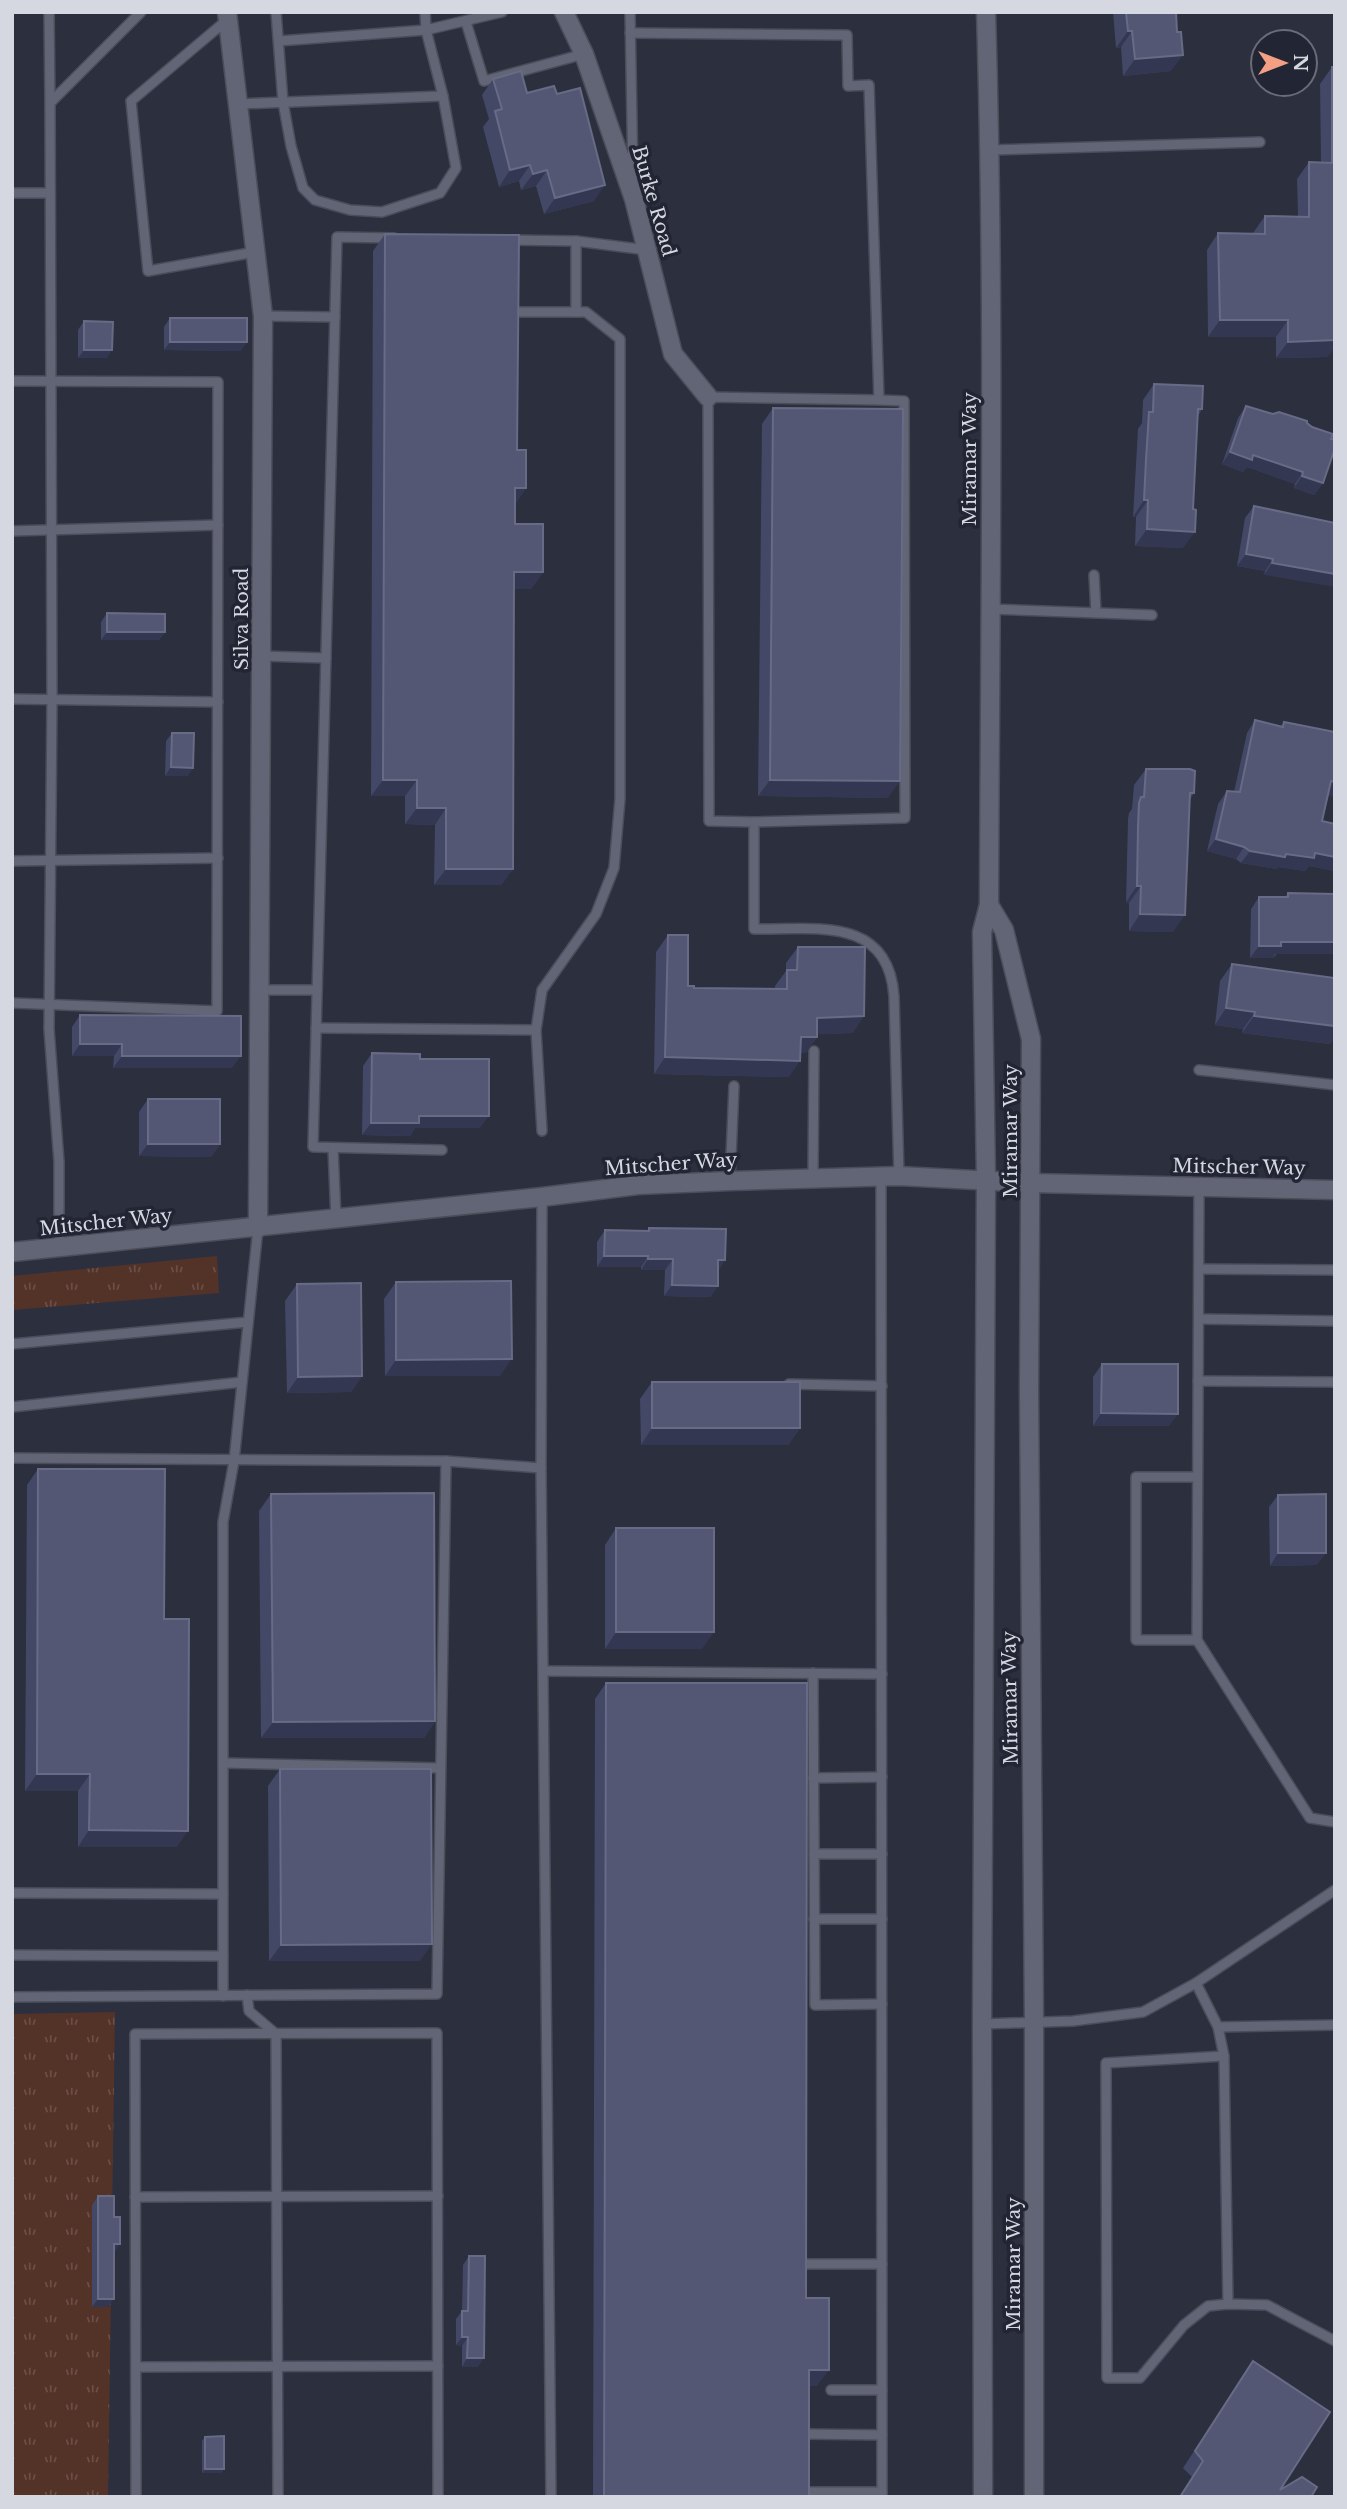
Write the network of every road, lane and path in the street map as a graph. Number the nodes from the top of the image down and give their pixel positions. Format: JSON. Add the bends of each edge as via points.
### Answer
{"nodes":[{"id":1,"x":49,"y":12,"type":"edge"},
{"id":2,"x":141,"y":12,"type":"edge"},
{"id":3,"x":276,"y":12,"type":"edge"},
{"id":4,"x":425,"y":12,"type":"edge"},
{"id":5,"x":502,"y":12,"type":"edge"},
{"id":6,"x":564,"y":12,"type":"edge"},
{"id":7,"x":630,"y":12,"type":"edge"},
{"id":8,"x":986,"y":12,"type":"edge"},
{"id":9,"x":228,"y":15,"type":"edge"},
{"id":10,"x":466,"y":22,"type":"junction"},
{"id":11,"x":426,"y":30,"type":"junction"},
{"id":12,"x":630,"y":33,"type":"junction"},
{"id":13,"x":279,"y":41,"type":"junction"},
{"id":14,"x":584,"y":54,"type":"junction"},
{"id":15,"x":443,"y":96,"type":"junction"},
{"id":16,"x":283,"y":102,"type":"junction"},
{"id":17,"x":50,"y":103,"type":"junction"},
{"id":18,"x":238,"y":104,"type":"junction"},
{"id":19,"x":1260,"y":142,"type":"dead end"},
{"id":20,"x":990,"y":150,"type":"junction"},
{"id":21,"x":12,"y":193,"type":"edge"},
{"id":22,"x":50,"y":193,"type":"junction"},
{"id":23,"x":634,"y":200,"type":"junction"},
{"id":24,"x":404,"y":238,"type":"edge"},
{"id":25,"x":496,"y":240,"type":"edge"},
{"id":26,"x":576,"y":241,"type":"junction"},
{"id":27,"x":647,"y":250,"type":"junction"},
{"id":28,"x":255,"y":252,"type":"junction"},
{"id":29,"x":521,"y":312,"type":"edge"},
{"id":30,"x":576,"y":312,"type":"junction"},
{"id":31,"x":263,"y":316,"type":"junction"},
{"id":32,"x":335,"y":317,"type":"junction"},
{"id":33,"x":12,"y":381,"type":"edge"},
{"id":34,"x":51,"y":382,"type":"junction"},
{"id":35,"x":708,"y":397,"type":"junction"},
{"id":36,"x":879,"y":400,"type":"junction"},
{"id":37,"x":218,"y":525,"type":"junction"},
{"id":38,"x":51,"y":530,"type":"junction"},
{"id":39,"x":12,"y":531,"type":"edge"},
{"id":40,"x":1094,"y":575,"type":"dead end"},
{"id":41,"x":990,"y":609,"type":"junction"},
{"id":42,"x":1096,"y":612,"type":"junction"},
{"id":43,"x":1152,"y":615,"type":"dead end"},
{"id":44,"x":262,"y":656,"type":"junction"},
{"id":45,"x":326,"y":658,"type":"junction"},
{"id":46,"x":12,"y":699,"type":"edge"},
{"id":47,"x":52,"y":699,"type":"junction"},
{"id":48,"x":218,"y":702,"type":"junction"},
{"id":49,"x":754,"y":822,"type":"junction"},
{"id":50,"x":218,"y":858,"type":"junction"},
{"id":51,"x":50,"y":860,"type":"junction"},
{"id":52,"x":12,"y":861,"type":"edge"},
{"id":53,"x":989,"y":905,"type":"junction"},
{"id":54,"x":261,"y":990,"type":"junction"},
{"id":55,"x":317,"y":990,"type":"junction"},
{"id":56,"x":12,"y":1003,"type":"edge"},
{"id":57,"x":50,"y":1003,"type":"junction"},
{"id":58,"x":316,"y":1028,"type":"junction"},
{"id":59,"x":536,"y":1030,"type":"junction"},
{"id":60,"x":814,"y":1051,"type":"edge"},
{"id":61,"x":1199,"y":1070,"type":"dead end"},
{"id":62,"x":1335,"y":1085,"type":"edge"},
{"id":63,"x":734,"y":1086,"type":"dead end"},
{"id":64,"x":542,"y":1131,"type":"dead end"},
{"id":65,"x":333,"y":1148,"type":"junction"},
{"id":66,"x":442,"y":1150,"type":"dead end"},
{"id":67,"x":890,"y":1176,"type":"junction"},
{"id":68,"x":813,"y":1178,"type":"junction"},
{"id":69,"x":986,"y":1179,"type":"junction"},
{"id":70,"x":730,"y":1181,"type":"junction"},
{"id":71,"x":1031,"y":1183,"type":"junction"},
{"id":72,"x":1199,"y":1188,"type":"junction"},
{"id":73,"x":1335,"y":1190,"type":"edge"},
{"id":74,"x":542,"y":1197,"type":"junction"},
{"id":75,"x":336,"y":1219,"type":"junction"},
{"id":76,"x":258,"y":1228,"type":"junction"},
{"id":77,"x":59,"y":1247,"type":"junction"},
{"id":78,"x":12,"y":1252,"type":"edge"},
{"id":79,"x":1199,"y":1269,"type":"junction"},
{"id":80,"x":1335,"y":1270,"type":"edge"},
{"id":81,"x":1199,"y":1319,"type":"junction"},
{"id":82,"x":1335,"y":1321,"type":"edge"},
{"id":83,"x":248,"y":1322,"type":"junction"},
{"id":84,"x":12,"y":1344,"type":"edge"},
{"id":85,"x":1198,"y":1381,"type":"junction"},
{"id":86,"x":242,"y":1382,"type":"junction"},
{"id":87,"x":1335,"y":1382,"type":"edge"},
{"id":88,"x":772,"y":1384,"type":"edge"},
{"id":89,"x":882,"y":1386,"type":"junction"},
{"id":90,"x":12,"y":1407,"type":"edge"},
{"id":91,"x":12,"y":1458,"type":"edge"},
{"id":92,"x":234,"y":1461,"type":"junction"},
{"id":93,"x":446,"y":1461,"type":"junction"},
{"id":94,"x":541,"y":1468,"type":"junction"},
{"id":95,"x":1197,"y":1476,"type":"junction"},
{"id":96,"x":1197,"y":1640,"type":"junction"},
{"id":97,"x":543,"y":1671,"type":"junction"},
{"id":98,"x":813,"y":1673,"type":"junction"},
{"id":99,"x":882,"y":1674,"type":"junction"},
{"id":100,"x":223,"y":1763,"type":"junction"},
{"id":101,"x":440,"y":1768,"type":"junction"},
{"id":102,"x":882,"y":1777,"type":"junction"},
{"id":103,"x":813,"y":1778,"type":"junction"},
{"id":104,"x":1335,"y":1822,"type":"edge"},
{"id":105,"x":814,"y":1854,"type":"junction"},
{"id":106,"x":882,"y":1854,"type":"junction"},
{"id":107,"x":1335,"y":1890,"type":"edge"},
{"id":108,"x":12,"y":1893,"type":"edge"},
{"id":109,"x":223,"y":1894,"type":"junction"},
{"id":110,"x":814,"y":1919,"type":"junction"},
{"id":111,"x":882,"y":1919,"type":"junction"},
{"id":112,"x":12,"y":1955,"type":"edge"},
{"id":113,"x":223,"y":1956,"type":"junction"},
{"id":114,"x":1196,"y":1983,"type":"junction"},
{"id":115,"x":223,"y":1996,"type":"junction"},
{"id":116,"x":247,"y":1996,"type":"junction"},
{"id":117,"x":12,"y":1997,"type":"edge"},
{"id":118,"x":882,"y":2004,"type":"junction"},
{"id":119,"x":982,"y":2024,"type":"junction"},
{"id":120,"x":1034,"y":2024,"type":"junction"},
{"id":121,"x":1335,"y":2025,"type":"edge"},
{"id":122,"x":1218,"y":2027,"type":"junction"},
{"id":123,"x":276,"y":2034,"type":"junction"},
{"id":124,"x":1224,"y":2056,"type":"junction"},
{"id":125,"x":277,"y":2196,"type":"junction"},
{"id":126,"x":438,"y":2196,"type":"junction"},
{"id":127,"x":135,"y":2197,"type":"junction"},
{"id":128,"x":804,"y":2264,"type":"edge"},
{"id":129,"x":882,"y":2264,"type":"junction"},
{"id":130,"x":1228,"y":2304,"type":"junction"},
{"id":131,"x":1335,"y":2342,"type":"edge"},
{"id":132,"x":277,"y":2366,"type":"junction"},
{"id":133,"x":438,"y":2366,"type":"junction"},
{"id":134,"x":136,"y":2367,"type":"junction"},
{"id":135,"x":831,"y":2390,"type":"edge"},
{"id":136,"x":881,"y":2390,"type":"junction"},
{"id":137,"x":806,"y":2434,"type":"edge"},
{"id":138,"x":881,"y":2435,"type":"junction"},
{"id":139,"x":805,"y":2492,"type":"edge"},
{"id":140,"x":882,"y":2494,"type":"edge"},
{"id":141,"x":136,"y":2497,"type":"edge"},
{"id":142,"x":278,"y":2497,"type":"edge"},
{"id":143,"x":438,"y":2497,"type":"edge"},
{"id":144,"x":551,"y":2497,"type":"edge"},
{"id":145,"x":983,"y":2497,"type":"edge"},
{"id":146,"x":1034,"y":2497,"type":"edge"}],
"edges":[{"from":1,"to":17,"type":"lane"},
{"from":2,"to":17,"type":"lane"},
{"from":3,"to":13,"type":"lane"},
{"from":4,"to":11,"type":"lane"},
{"from":5,"to":10,"type":"lane"},
{"from":6,"to":14,"type":"street","name":"Burke Road"},
{"from":7,"to":12,"type":"lane"},
{"from":8,"to":20,"type":"street","name":"Miramar Way"},
{"from":9,"to":18,"type":"street","name":"Silva Road"},
{"from":9,"to":28,"type":"lane","via":[[131,102],[148,271]]},
{"from":10,"to":11,"type":"lane"},
{"from":10,"to":14,"type":"lane","via":[[484,81]]},
{"from":11,"to":13,"type":"lane"},
{"from":11,"to":15,"type":"lane"},
{"from":12,"to":23,"type":"lane"},
{"from":12,"to":36,"type":"lane","via":[[847,35],[848,86],[869,85]]},
{"from":13,"to":16,"type":"lane"},
{"from":14,"to":23,"type":"street","name":"Burke Road"},
{"from":15,"to":16,"type":"lane"},
{"from":15,"to":16,"type":"lane","via":[[456,168],[440,193],[382,212],[350,210],[315,200],[303,188]]},
{"from":16,"to":18,"type":"lane"},
{"from":17,"to":22,"type":"lane"},
{"from":18,"to":28,"type":"street","name":"Silva Road"},
{"from":19,"to":20,"type":"lane"},
{"from":20,"to":41,"type":"street","name":"Miramar Way"},
{"from":21,"to":22,"type":"lane"},
{"from":22,"to":34,"type":"lane"},
{"from":23,"to":27,"type":"street","name":"Burke Road"},
{"from":24,"to":32,"type":"lane","via":[[337,237]]},
{"from":25,"to":26,"type":"lane"},
{"from":26,"to":27,"type":"lane"},
{"from":26,"to":30,"type":"lane"},
{"from":27,"to":35,"type":"street","name":"Burke Road","via":[[673,354]]},
{"from":28,"to":31,"type":"street","name":"Silva Road"},
{"from":29,"to":30,"type":"lane"},
{"from":30,"to":59,"type":"lane","via":[[586,312],[620,340],[620,799],[614,868],[596,914],[542,990]]},
{"from":31,"to":32,"type":"lane"},
{"from":31,"to":44,"type":"street","name":"Silva Road"},
{"from":32,"to":45,"type":"lane"},
{"from":33,"to":34,"type":"lane"},
{"from":34,"to":37,"type":"lane","via":[[218,382]]},
{"from":34,"to":38,"type":"lane"},
{"from":35,"to":36,"type":"lane"},
{"from":35,"to":49,"type":"lane","via":[[709,821]]},
{"from":36,"to":49,"type":"lane","via":[[904,401],[905,818]]},
{"from":37,"to":38,"type":"lane"},
{"from":37,"to":48,"type":"lane"},
{"from":38,"to":39,"type":"lane"},
{"from":38,"to":47,"type":"lane"},
{"from":40,"to":42,"type":"lane"},
{"from":41,"to":42,"type":"lane"},
{"from":41,"to":53,"type":"street","name":"Miramar Way"},
{"from":42,"to":43,"type":"lane"},
{"from":44,"to":45,"type":"lane"},
{"from":44,"to":54,"type":"street","name":"Silva Road"},
{"from":45,"to":55,"type":"lane"},
{"from":46,"to":47,"type":"lane"},
{"from":47,"to":48,"type":"lane"},
{"from":47,"to":51,"type":"lane"},
{"from":48,"to":50,"type":"lane"},
{"from":49,"to":67,"type":"lane","via":[[754,929],[843,931],[860,936],[886,961],[893,978]]},
{"from":50,"to":51,"type":"lane"},
{"from":50,"to":57,"type":"lane","via":[[217,1011]]},
{"from":51,"to":52,"type":"lane"},
{"from":51,"to":57,"type":"lane"},
{"from":53,"to":69,"type":"street","name":"Miramar Way","via":[[982,932]]},
{"from":53,"to":71,"type":"street","name":"Miramar Way","via":[[1004,930],[1031,1039]]},
{"from":54,"to":55,"type":"lane"},
{"from":54,"to":76,"type":"street","name":"Silva Road"},
{"from":55,"to":58,"type":"lane"},
{"from":56,"to":57,"type":"lane"},
{"from":57,"to":77,"type":"lane"},
{"from":58,"to":59,"type":"lane"},
{"from":58,"to":65,"type":"lane","via":[[313,1147]]},
{"from":59,"to":64,"type":"lane"},
{"from":60,"to":68,"type":"lane"},
{"from":61,"to":62,"type":"lane"},
{"from":63,"to":70,"type":"lane"},
{"from":65,"to":66,"type":"lane"},
{"from":65,"to":75,"type":"lane"},
{"from":67,"to":68,"type":"street","name":"Mitscher Way"},
{"from":67,"to":69,"type":"street","name":"Mitscher Way"},
{"from":67,"to":89,"type":"lane"},
{"from":68,"to":70,"type":"street","name":"Mitscher Way"},
{"from":69,"to":71,"type":"street","name":"Mitscher Way"},
{"from":69,"to":119,"type":"street","name":"Miramar Way"},
{"from":70,"to":74,"type":"street","name":"Mitscher Way","via":[[638,1185]]},
{"from":71,"to":72,"type":"street","name":"Mitscher Way"},
{"from":71,"to":120,"type":"street","name":"Miramar Way"},
{"from":72,"to":73,"type":"street","name":"Mitscher Way"},
{"from":72,"to":79,"type":"lane"},
{"from":74,"to":75,"type":"street","name":"Mitscher Way"},
{"from":74,"to":94,"type":"lane"},
{"from":75,"to":76,"type":"street","name":"Mitscher Way"},
{"from":76,"to":77,"type":"street","name":"Mitscher Way"},
{"from":76,"to":83,"type":"lane"},
{"from":77,"to":78,"type":"street","name":"Mitscher Way"},
{"from":79,"to":80,"type":"lane"},
{"from":79,"to":81,"type":"lane"},
{"from":81,"to":82,"type":"lane"},
{"from":81,"to":85,"type":"lane"},
{"from":83,"to":84,"type":"lane"},
{"from":83,"to":86,"type":"lane"},
{"from":85,"to":87,"type":"lane"},
{"from":85,"to":95,"type":"lane"},
{"from":86,"to":90,"type":"lane"},
{"from":86,"to":92,"type":"lane"},
{"from":88,"to":89,"type":"lane"},
{"from":89,"to":99,"type":"lane"},
{"from":91,"to":92,"type":"lane"},
{"from":92,"to":93,"type":"lane"},
{"from":92,"to":100,"type":"lane","via":[[223,1522]]},
{"from":93,"to":94,"type":"lane"},
{"from":93,"to":101,"type":"lane"},
{"from":94,"to":97,"type":"lane"},
{"from":95,"to":96,"type":"lane"},
{"from":95,"to":96,"type":"lane","via":[[1136,1476],[1136,1640]]},
{"from":96,"to":104,"type":"lane","via":[[1310,1818]]},
{"from":97,"to":98,"type":"lane"},
{"from":97,"to":144,"type":"lane"},
{"from":98,"to":99,"type":"lane"},
{"from":98,"to":103,"type":"lane"},
{"from":99,"to":102,"type":"lane"},
{"from":100,"to":101,"type":"lane"},
{"from":100,"to":109,"type":"lane"},
{"from":101,"to":116,"type":"lane","via":[[437,1994]]},
{"from":102,"to":103,"type":"lane"},
{"from":102,"to":106,"type":"lane"},
{"from":103,"to":105,"type":"lane"},
{"from":105,"to":106,"type":"lane"},
{"from":105,"to":110,"type":"lane"},
{"from":106,"to":111,"type":"lane"},
{"from":107,"to":114,"type":"lane"},
{"from":108,"to":109,"type":"lane"},
{"from":109,"to":113,"type":"lane"},
{"from":110,"to":111,"type":"lane"},
{"from":110,"to":118,"type":"lane","via":[[815,2005]]},
{"from":111,"to":118,"type":"lane"},
{"from":112,"to":113,"type":"lane"},
{"from":113,"to":115,"type":"lane"},
{"from":114,"to":120,"type":"lane","via":[[1143,2012]]},
{"from":114,"to":122,"type":"lane"},
{"from":115,"to":116,"type":"lane"},
{"from":115,"to":117,"type":"lane"},
{"from":116,"to":123,"type":"lane","via":[[249,2011]]},
{"from":118,"to":129,"type":"lane"},
{"from":119,"to":120,"type":"lane"},
{"from":119,"to":145,"type":"street","name":"Miramar Way"},
{"from":120,"to":146,"type":"street","name":"Miramar Way"},
{"from":121,"to":122,"type":"lane"},
{"from":122,"to":124,"type":"lane"},
{"from":123,"to":125,"type":"lane"},
{"from":123,"to":126,"type":"lane","via":[[437,2033]]},
{"from":123,"to":127,"type":"lane","via":[[135,2035]]},
{"from":124,"to":130,"type":"lane"},
{"from":124,"to":130,"type":"lane","via":[[1106,2063],[1107,2378],[1140,2378],[1184,2325],[1208,2306]]},
{"from":125,"to":126,"type":"lane"},
{"from":125,"to":127,"type":"lane"},
{"from":125,"to":132,"type":"lane"},
{"from":126,"to":133,"type":"lane"},
{"from":127,"to":134,"type":"lane"},
{"from":128,"to":129,"type":"lane"},
{"from":129,"to":136,"type":"lane"},
{"from":130,"to":131,"type":"lane","via":[[1267,2305]]},
{"from":132,"to":133,"type":"lane"},
{"from":132,"to":134,"type":"lane"},
{"from":132,"to":142,"type":"lane"},
{"from":133,"to":143,"type":"lane"},
{"from":134,"to":141,"type":"lane"},
{"from":135,"to":136,"type":"lane"},
{"from":136,"to":138,"type":"lane"},
{"from":137,"to":138,"type":"lane"},
{"from":138,"to":140,"type":"lane"},
{"from":139,"to":140,"type":"lane"}]}
